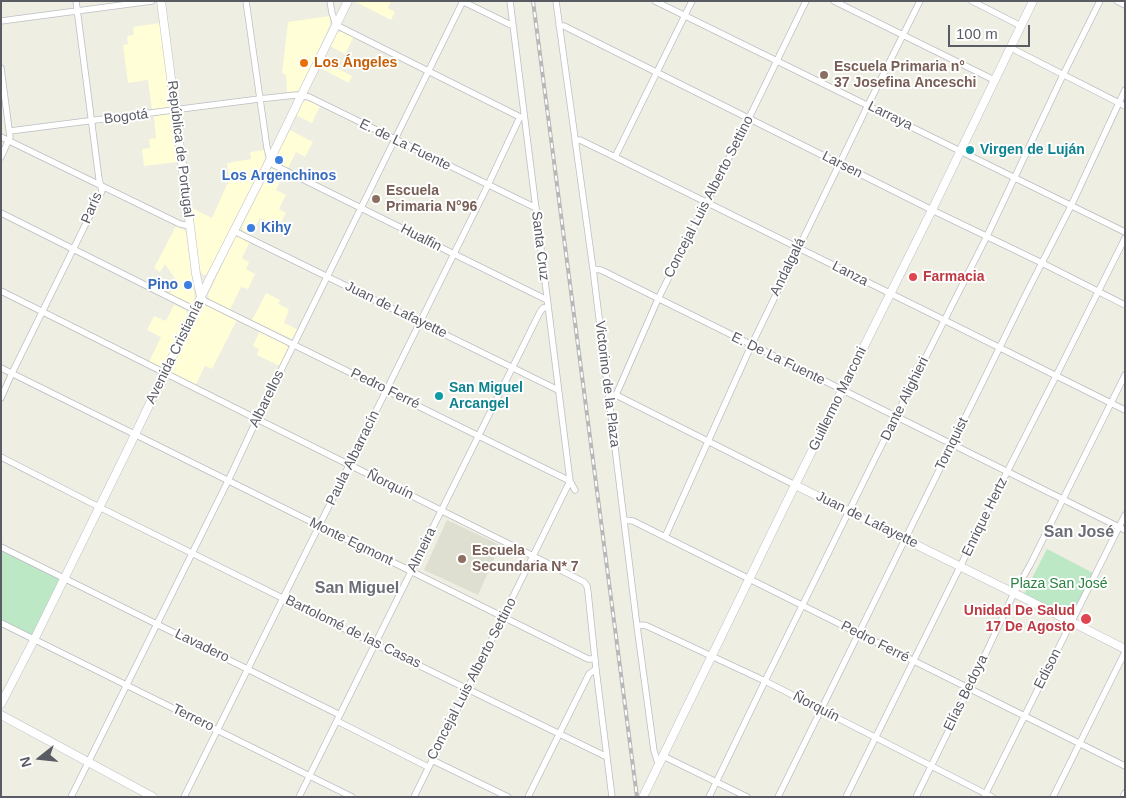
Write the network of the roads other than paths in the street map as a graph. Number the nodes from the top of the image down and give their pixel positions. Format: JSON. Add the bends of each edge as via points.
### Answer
{"nodes":[{"id":1,"x":76,"y":1,"type":"edge"},
{"id":2,"x":152,"y":1,"type":"edge"},
{"id":3,"x":160,"y":1,"type":"edge"},
{"id":4,"x":246,"y":1,"type":"edge"},
{"id":5,"x":330,"y":1,"type":"edge"},
{"id":6,"x":348,"y":1,"type":"edge"},
{"id":7,"x":463,"y":1,"type":"edge"},
{"id":8,"x":510,"y":1,"type":"edge"},
{"id":9,"x":556,"y":1,"type":"edge"},
{"id":10,"x":655,"y":1,"type":"edge"},
{"id":11,"x":692,"y":1,"type":"edge"},
{"id":12,"x":806,"y":1,"type":"edge"},
{"id":13,"x":834,"y":1,"type":"edge"},
{"id":14,"x":920,"y":1,"type":"edge"},
{"id":15,"x":972,"y":1,"type":"edge"},
{"id":16,"x":1033,"y":1,"type":"edge"},
{"id":17,"x":1100,"y":1,"type":"edge"},
{"id":18,"x":1118,"y":1,"type":"edge"},
{"id":19,"x":1125,"y":5,"type":"edge"},
{"id":20,"x":77,"y":11,"type":"junction"},
{"id":21,"x":686,"y":16,"type":"junction"},
{"id":22,"x":1,"y":21,"type":"edge"},
{"id":23,"x":336,"y":25,"type":"junction"},
{"id":24,"x":513,"y":26,"type":"junction"},
{"id":25,"x":559,"y":26,"type":"junction"},
{"id":26,"x":1021,"y":26,"type":"junction"},
{"id":27,"x":903,"y":36,"type":"junction"},
{"id":28,"x":1011,"y":48,"type":"junction"},
{"id":29,"x":777,"y":60,"type":"junction"},
{"id":30,"x":1,"y":68,"type":"edge"},
{"id":31,"x":428,"y":71,"type":"junction"},
{"id":32,"x":658,"y":73,"type":"junction"},
{"id":33,"x":1063,"y":75,"type":"junction"},
{"id":34,"x":994,"y":80,"type":"junction"},
{"id":35,"x":1125,"y":90,"type":"edge"},
{"id":36,"x":301,"y":96,"type":"junction"},
{"id":37,"x":259,"y":99,"type":"junction"},
{"id":38,"x":1118,"y":103,"type":"junction"},
{"id":39,"x":868,"y":105,"type":"junction"},
{"id":40,"x":1125,"y":106,"type":"edge"},
{"id":41,"x":175,"y":110,"type":"junction"},
{"id":42,"x":522,"y":117,"type":"junction"},
{"id":43,"x":749,"y":118,"type":"junction"},
{"id":44,"x":91,"y":121,"type":"junction"},
{"id":45,"x":10,"y":131,"type":"junction"},
{"id":46,"x":1,"y":137,"type":"edge"},
{"id":47,"x":395,"y":139,"type":"junction"},
{"id":48,"x":9,"y":141,"type":"junction"},
{"id":49,"x":575,"y":141,"type":"junction"},
{"id":50,"x":961,"y":151,"type":"junction"},
{"id":51,"x":1,"y":157,"type":"edge"},
{"id":52,"x":615,"y":157,"type":"junction"},
{"id":53,"x":270,"y":160,"type":"junction"},
{"id":54,"x":839,"y":163,"type":"junction"},
{"id":55,"x":1016,"y":178,"type":"junction"},
{"id":56,"x":488,"y":185,"type":"junction"},
{"id":57,"x":101,"y":186,"type":"junction"},
{"id":58,"x":706,"y":203,"type":"junction"},
{"id":59,"x":1071,"y":206,"type":"junction"},
{"id":60,"x":362,"y":208,"type":"junction"},
{"id":61,"x":536,"y":208,"type":"junction"},
{"id":62,"x":932,"y":210,"type":"junction"},
{"id":63,"x":1,"y":213,"type":"edge"},
{"id":64,"x":190,"y":226,"type":"junction"},
{"id":65,"x":234,"y":230,"type":"junction"},
{"id":66,"x":1125,"y":232,"type":"edge"},
{"id":67,"x":988,"y":236,"type":"junction"},
{"id":68,"x":1125,"y":238,"type":"edge"},
{"id":69,"x":798,"y":247,"type":"junction"},
{"id":70,"x":73,"y":250,"type":"junction"},
{"id":71,"x":454,"y":254,"type":"junction"},
{"id":72,"x":1042,"y":263,"type":"junction"},
{"id":73,"x":592,"y":269,"type":"junction"},
{"id":74,"x":328,"y":277,"type":"junction"},
{"id":75,"x":1,"y":291,"type":"edge"},
{"id":76,"x":1098,"y":291,"type":"junction"},
{"id":77,"x":890,"y":294,"type":"junction"},
{"id":78,"x":201,"y":297,"type":"junction"},
{"id":79,"x":658,"y":299,"type":"junction"},
{"id":80,"x":547,"y":300,"type":"junction"},
{"id":81,"x":1125,"y":305,"type":"edge"},
{"id":82,"x":548,"y":307,"type":"junction"},
{"id":83,"x":196,"y":310,"type":"junction"},
{"id":84,"x":43,"y":312,"type":"junction"},
{"id":85,"x":944,"y":320,"type":"junction"},
{"id":86,"x":420,"y":321,"type":"junction"},
{"id":87,"x":294,"y":344,"type":"junction"},
{"id":88,"x":751,"y":346,"type":"junction"},
{"id":89,"x":999,"y":348,"type":"junction"},
{"id":90,"x":512,"y":367,"type":"junction"},
{"id":91,"x":1,"y":368,"type":"edge"},
{"id":92,"x":12,"y":373,"type":"junction"},
{"id":93,"x":165,"y":373,"type":"junction"},
{"id":94,"x":1125,"y":375,"type":"edge"},
{"id":95,"x":1056,"y":376,"type":"junction"},
{"id":96,"x":386,"y":390,"type":"junction"},
{"id":97,"x":558,"y":390,"type":"junction"},
{"id":98,"x":842,"y":390,"type":"junction"},
{"id":99,"x":608,"y":395,"type":"junction"},
{"id":100,"x":616,"y":395,"type":"junction"},
{"id":101,"x":1,"y":398,"type":"edge"},
{"id":102,"x":1110,"y":403,"type":"junction"},
{"id":103,"x":1125,"y":410,"type":"edge"},
{"id":104,"x":896,"y":416,"type":"junction"},
{"id":105,"x":257,"y":419,"type":"junction"},
{"id":106,"x":135,"y":435,"type":"junction"},
{"id":107,"x":478,"y":435,"type":"junction"},
{"id":108,"x":707,"y":441,"type":"junction"},
{"id":109,"x":952,"y":444,"type":"junction"},
{"id":110,"x":1,"y":457,"type":"edge"},
{"id":111,"x":349,"y":465,"type":"junction"},
{"id":112,"x":1007,"y":472,"type":"junction"},
{"id":113,"x":228,"y":481,"type":"junction"},
{"id":114,"x":570,"y":481,"type":"junction"},
{"id":115,"x":795,"y":485,"type":"junction"},
{"id":116,"x":575,"y":490,"type":"dead end"},
{"id":117,"x":1063,"y":500,"type":"junction"},
{"id":118,"x":99,"y":507,"type":"junction"},
{"id":119,"x":441,"y":510,"type":"junction"},
{"id":120,"x":850,"y":511,"type":"junction"},
{"id":121,"x":1125,"y":515,"type":"edge"},
{"id":122,"x":624,"y":520,"type":"junction"},
{"id":123,"x":319,"y":526,"type":"junction"},
{"id":124,"x":1122,"y":529,"type":"edge"},
{"id":125,"x":665,"y":537,"type":"junction"},
{"id":126,"x":905,"y":539,"type":"junction"},
{"id":127,"x":1,"y":547,"type":"edge"},
{"id":128,"x":192,"y":553,"type":"junction"},
{"id":129,"x":533,"y":556,"type":"junction"},
{"id":130,"x":960,"y":566,"type":"junction"},
{"id":131,"x":411,"y":571,"type":"junction"},
{"id":132,"x":64,"y":578,"type":"junction"},
{"id":133,"x":750,"y":580,"type":"junction"},
{"id":134,"x":1014,"y":593,"type":"junction"},
{"id":135,"x":284,"y":598,"type":"junction"},
{"id":136,"x":803,"y":606,"type":"junction"},
{"id":137,"x":503,"y":617,"type":"junction"},
{"id":138,"x":1071,"y":622,"type":"junction"},
{"id":139,"x":1,"y":623,"type":"edge"},
{"id":140,"x":157,"y":624,"type":"junction"},
{"id":141,"x":637,"y":626,"type":"junction"},
{"id":142,"x":858,"y":634,"type":"junction"},
{"id":143,"x":34,"y":640,"type":"junction"},
{"id":144,"x":376,"y":644,"type":"junction"},
{"id":145,"x":1125,"y":651,"type":"edge"},
{"id":146,"x":712,"y":656,"type":"junction"},
{"id":147,"x":595,"y":659,"type":"junction"},
{"id":148,"x":914,"y":661,"type":"junction"},
{"id":149,"x":248,"y":669,"type":"junction"},
{"id":150,"x":596,"y":669,"type":"junction"},
{"id":151,"x":765,"y":681,"type":"junction"},
{"id":152,"x":127,"y":685,"type":"junction"},
{"id":153,"x":467,"y":688,"type":"junction"},
{"id":154,"x":969,"y":689,"type":"junction"},
{"id":155,"x":1,"y":704,"type":"edge"},
{"id":156,"x":821,"y":710,"type":"junction"},
{"id":157,"x":1,"y":715,"type":"edge"},
{"id":158,"x":1024,"y":717,"type":"junction"},
{"id":159,"x":339,"y":718,"type":"junction"},
{"id":160,"x":217,"y":730,"type":"junction"},
{"id":161,"x":559,"y":734,"type":"junction"},
{"id":162,"x":875,"y":737,"type":"junction"},
{"id":163,"x":1079,"y":744,"type":"junction"},
{"id":164,"x":663,"y":756,"type":"junction"},
{"id":165,"x":607,"y":757,"type":"junction"},
{"id":166,"x":432,"y":760,"type":"junction"},
{"id":167,"x":88,"y":762,"type":"junction"},
{"id":168,"x":931,"y":765,"type":"junction"},
{"id":169,"x":428,"y":766,"type":"junction"},
{"id":170,"x":659,"y":766,"type":"junction"},
{"id":171,"x":1125,"y":766,"type":"edge"},
{"id":172,"x":310,"y":775,"type":"junction"},
{"id":173,"x":716,"y":781,"type":"junction"},
{"id":174,"x":1125,"y":793,"type":"edge"},
{"id":175,"x":985,"y":795,"type":"edge"},
{"id":176,"x":71,"y":797,"type":"edge"},
{"id":177,"x":153,"y":797,"type":"edge"},
{"id":178,"x":184,"y":797,"type":"edge"},
{"id":179,"x":299,"y":797,"type":"edge"},
{"id":180,"x":352,"y":797,"type":"edge"},
{"id":181,"x":414,"y":797,"type":"edge"},
{"id":182,"x":508,"y":797,"type":"edge"},
{"id":183,"x":528,"y":797,"type":"edge"},
{"id":184,"x":612,"y":797,"type":"edge"},
{"id":185,"x":644,"y":797,"type":"edge"},
{"id":186,"x":709,"y":797,"type":"edge"},
{"id":187,"x":747,"y":797,"type":"edge"},
{"id":188,"x":778,"y":797,"type":"edge"},
{"id":189,"x":846,"y":797,"type":"edge"},
{"id":190,"x":916,"y":797,"type":"edge"},
{"id":191,"x":992,"y":797,"type":"edge"},
{"id":192,"x":1053,"y":797,"type":"edge"},
{"id":193,"x":1123,"y":797,"type":"edge"}],
"edges":[{"from":1,"to":20,"type":"street","name":"París"},
{"from":2,"to":20,"type":"street"},
{"from":3,"to":41,"type":"street","name":"República de Portugal"},
{"from":4,"to":37,"type":"street"},
{"from":5,"to":23,"type":"street"},
{"from":6,"to":23,"type":"street","name":"Avenida Cristianía"},
{"from":7,"to":24,"type":"street"},
{"from":7,"to":31,"type":"street","name":"Albarellos"},
{"from":8,"to":24,"type":"street","name":"Santa Cruz"},
{"from":9,"to":25,"type":"street","name":"Victorino de la Plaza"},
{"from":10,"to":21,"type":"street","name":"Larraya"},
{"from":11,"to":21,"type":"street"},
{"from":12,"to":29,"type":"street","name":"Concejal Luis Alberto Settino"},
{"from":13,"to":27,"type":"street"},
{"from":14,"to":27,"type":"street","name":"Andalgalá"},
{"from":15,"to":26,"type":"street"},
{"from":16,"to":26,"type":"street","name":"Guillermo Marconi"},
{"from":17,"to":33,"type":"street","name":"Dante Alighieri"},
{"from":18,"to":19,"type":"street"},
{"from":20,"to":22,"type":"street"},
{"from":20,"to":44,"type":"street","name":"París"},
{"from":21,"to":29,"type":"street","name":"Larraya"},
{"from":21,"to":32,"type":"street"},
{"from":23,"to":31,"type":"street"},
{"from":23,"to":36,"type":"street","name":"Avenida Cristianía"},
{"from":24,"to":42,"type":"street","name":"Santa Cruz"},
{"from":25,"to":32,"type":"street","name":"Larsen"},
{"from":25,"to":49,"type":"street","name":"Victorino de la Plaza"},
{"from":26,"to":28,"type":"street","name":"Guillermo Marconi"},
{"from":27,"to":34,"type":"street"},
{"from":27,"to":39,"type":"street","name":"Andalgalá"},
{"from":28,"to":33,"type":"street"},
{"from":28,"to":34,"type":"street","name":"Guillermo Marconi"},
{"from":29,"to":39,"type":"street","name":"Larraya"},
{"from":29,"to":43,"type":"street","name":"Concejal Luis Alberto Settino"},
{"from":30,"to":45,"type":"street"},
{"from":31,"to":42,"type":"street"},
{"from":31,"to":47,"type":"street","name":"Albarellos"},
{"from":32,"to":43,"type":"street","name":"Larsen"},
{"from":32,"to":52,"type":"street"},
{"from":33,"to":38,"type":"street"},
{"from":33,"to":55,"type":"street","name":"Dante Alighieri"},
{"from":34,"to":50,"type":"street","name":"Guillermo Marconi"},
{"from":35,"to":38,"type":"street","name":"Tornquist"},
{"from":36,"to":37,"type":"street","name":"Bogotá"},
{"from":36,"to":47,"type":"street","name":"E. de La Fuente"},
{"from":36,"to":53,"type":"street","name":"Avenida Cristianía"},
{"from":37,"to":41,"type":"street","name":"Bogotá"},
{"from":37,"to":53,"type":"street"},
{"from":38,"to":40,"type":"street"},
{"from":38,"to":59,"type":"street","name":"Tornquist"},
{"from":39,"to":50,"type":"street","name":"Larraya"},
{"from":39,"to":54,"type":"street","name":"Andalgalá"},
{"from":41,"to":44,"type":"street","name":"Bogotá"},
{"from":41,"to":64,"type":"street","name":"República de Portugal"},
{"from":42,"to":56,"type":"street","name":"Paula Albarracín"},
{"from":42,"to":61,"type":"street","name":"Santa Cruz"},
{"from":43,"to":54,"type":"street","name":"Larsen"},
{"from":43,"to":58,"type":"street","name":"Concejal Luis Alberto Settino"},
{"from":44,"to":45,"type":"street","name":"Bogotá"},
{"from":44,"to":57,"type":"street","name":"París"},
{"from":45,"to":48,"type":"street"},
{"from":46,"to":48,"type":"street"},
{"from":47,"to":56,"type":"street","name":"E. de La Fuente"},
{"from":47,"to":60,"type":"street","name":"Albarellos"},
{"from":48,"to":51,"type":"street"},
{"from":48,"to":57,"type":"street"},
{"from":49,"to":52,"type":"street","name":"Lanza","via":[[580,140]]},
{"from":49,"to":73,"type":"street","name":"Victorino de la Plaza"},
{"from":50,"to":55,"type":"street","name":"Larraya"},
{"from":50,"to":62,"type":"street","name":"Guillermo Marconi"},
{"from":52,"to":58,"type":"street","name":"Lanza"},
{"from":53,"to":60,"type":"street","name":"Hualfin","via":[[274,165]]},
{"from":53,"to":65,"type":"street","name":"Avenida Cristianía"},
{"from":54,"to":62,"type":"street","name":"Larsen"},
{"from":54,"to":69,"type":"street","name":"Andalgalá"},
{"from":55,"to":59,"type":"street","name":"Larraya"},
{"from":55,"to":67,"type":"street","name":"Dante Alighieri"},
{"from":56,"to":61,"type":"street","name":"E. de La Fuente"},
{"from":56,"to":71,"type":"street","name":"Paula Albarracín"},
{"from":57,"to":64,"type":"street"},
{"from":57,"to":70,"type":"street","name":"París","via":[[102,191]]},
{"from":58,"to":69,"type":"street","name":"Lanza"},
{"from":58,"to":79,"type":"street","name":"Concejal Luis Alberto Settino"},
{"from":59,"to":66,"type":"street","name":"Larraya"},
{"from":59,"to":72,"type":"street","name":"Tornquist"},
{"from":60,"to":71,"type":"street","name":"Hualfin"},
{"from":60,"to":74,"type":"street","name":"Albarellos"},
{"from":61,"to":80,"type":"street","name":"Santa Cruz"},
{"from":62,"to":67,"type":"street","name":"Larsen"},
{"from":62,"to":77,"type":"street","name":"Guillermo Marconi"},
{"from":63,"to":70,"type":"street"},
{"from":64,"to":78,"type":"street","name":"República de Portugal"},
{"from":65,"to":74,"type":"street","name":"Juan de Lafayette"},
{"from":65,"to":78,"type":"street","name":"Avenida Cristianía"},
{"from":67,"to":72,"type":"street","name":"Larsen"},
{"from":67,"to":85,"type":"street","name":"Dante Alighieri"},
{"from":68,"to":76,"type":"street","name":"Enrique Hertz"},
{"from":69,"to":77,"type":"street","name":"Lanza"},
{"from":69,"to":88,"type":"street","name":"Andalgalá"},
{"from":70,"to":83,"type":"street"},
{"from":70,"to":84,"type":"street","name":"París"},
{"from":71,"to":80,"type":"street","name":"Hualfin"},
{"from":71,"to":86,"type":"street","name":"Paula Albarracín"},
{"from":72,"to":76,"type":"street","name":"Larsen"},
{"from":72,"to":89,"type":"street","name":"Tornquist"},
{"from":73,"to":79,"type":"street","name":"E. De La Fuente","via":[[601,270]]},
{"from":73,"to":99,"type":"street","name":"Victorino de la Plaza"},
{"from":74,"to":86,"type":"street","name":"Juan de Lafayette"},
{"from":74,"to":87,"type":"street","name":"Albarellos"},
{"from":75,"to":84,"type":"street","name":"Ñorquín"},
{"from":76,"to":81,"type":"street","name":"Larsen"},
{"from":76,"to":95,"type":"street","name":"Enrique Hertz"},
{"from":77,"to":85,"type":"street","name":"Lanza"},
{"from":77,"to":98,"type":"street","name":"Guillermo Marconi"},
{"from":78,"to":83,"type":"street","name":"Avenida Cristianía"},
{"from":78,"to":87,"type":"street","name":"Pedro Ferré"},
{"from":79,"to":88,"type":"street","name":"E. De La Fuente"},
{"from":79,"to":100,"type":"street","name":"Concejal Luis Alberto Settino"},
{"from":80,"to":82,"type":"street","name":"Santa Cruz"},
{"from":82,"to":90,"type":"street","name":"Almeira","via":[[540,312]]},
{"from":82,"to":97,"type":"street","name":"Santa Cruz"},
{"from":83,"to":93,"type":"street","name":"Avenida Cristianía"},
{"from":84,"to":92,"type":"street","name":"París"},
{"from":84,"to":93,"type":"street","name":"Ñorquín"},
{"from":85,"to":89,"type":"street","name":"Lanza"},
{"from":85,"to":104,"type":"street","name":"Dante Alighieri"},
{"from":86,"to":90,"type":"street","name":"Juan de Lafayette"},
{"from":86,"to":96,"type":"street","name":"Paula Albarracín"},
{"from":87,"to":96,"type":"street","name":"Pedro Ferré"},
{"from":87,"to":105,"type":"street","name":"Albarellos"},
{"from":88,"to":98,"type":"street","name":"E. De La Fuente"},
{"from":88,"to":108,"type":"street","name":"Andalgalá"},
{"from":89,"to":95,"type":"street","name":"Lanza"},
{"from":89,"to":109,"type":"street","name":"Tornquist"},
{"from":90,"to":97,"type":"street","name":"Juan de Lafayette"},
{"from":90,"to":107,"type":"street","name":"Almeira"},
{"from":91,"to":92,"type":"street","name":"Monte Egmont"},
{"from":92,"to":101,"type":"street","name":"París"},
{"from":92,"to":106,"type":"street","name":"Monte Egmont"},
{"from":93,"to":105,"type":"street","name":"Ñorquín"},
{"from":93,"to":106,"type":"street","name":"Avenida Cristianía"},
{"from":94,"to":102,"type":"street","name":"Elías Bedoya"},
{"from":95,"to":102,"type":"street","name":"Lanza"},
{"from":95,"to":112,"type":"street","name":"Enrique Hertz"},
{"from":96,"to":107,"type":"street","name":"Pedro Ferré"},
{"from":96,"to":111,"type":"street","name":"Paula Albarracín"},
{"from":97,"to":114,"type":"street","name":"Santa Cruz"},
{"from":98,"to":104,"type":"street","name":"E. De La Fuente"},
{"from":98,"to":115,"type":"street","name":"Guillermo Marconi"},
{"from":99,"to":100,"type":"street","name":"Juan de Lafayette"},
{"from":99,"to":122,"type":"street","name":"Victorino de la Plaza"},
{"from":100,"to":108,"type":"street","name":"Juan de Lafayette"},
{"from":102,"to":103,"type":"street","name":"Lanza"},
{"from":102,"to":117,"type":"street","name":"Elías Bedoya"},
{"from":104,"to":109,"type":"street","name":"E. De La Fuente"},
{"from":104,"to":120,"type":"street","name":"Dante Alighieri"},
{"from":105,"to":111,"type":"street","name":"Ñorquín"},
{"from":105,"to":113,"type":"street","name":"Albarellos"},
{"from":106,"to":113,"type":"street","name":"Monte Egmont"},
{"from":106,"to":118,"type":"street","name":"Avenida Cristianía"},
{"from":107,"to":114,"type":"street","name":"Pedro Ferré"},
{"from":107,"to":119,"type":"street","name":"Almeira"},
{"from":108,"to":115,"type":"street","name":"Juan de Lafayette"},
{"from":108,"to":125,"type":"street","name":"Andalgalá"},
{"from":109,"to":112,"type":"street","name":"E. De La Fuente"},
{"from":109,"to":126,"type":"street","name":"Tornquist"},
{"from":110,"to":118,"type":"street","name":"Bartolomé de las Casas"},
{"from":111,"to":119,"type":"street","name":"Ñorquín"},
{"from":111,"to":123,"type":"street","name":"Paula Albarracín"},
{"from":112,"to":117,"type":"street","name":"E. De La Fuente"},
{"from":112,"to":130,"type":"street","name":"Enrique Hertz"},
{"from":113,"to":123,"type":"street","name":"Monte Egmont"},
{"from":113,"to":128,"type":"street","name":"Albarellos"},
{"from":114,"to":116,"type":"street","name":"Santa Cruz"},
{"from":114,"to":129,"type":"street","name":"Concejal Luis Alberto Settino"},
{"from":115,"to":120,"type":"street","name":"Juan de Lafayette"},
{"from":115,"to":133,"type":"street","name":"Guillermo Marconi"},
{"from":117,"to":124,"type":"street","name":"E. De La Fuente"},
{"from":117,"to":134,"type":"street","name":"Elías Bedoya"},
{"from":118,"to":128,"type":"street","name":"Bartolomé de las Casas"},
{"from":118,"to":132,"type":"street","name":"Avenida Cristianía"},
{"from":119,"to":129,"type":"street","name":"Ñorquín"},
{"from":119,"to":131,"type":"street","name":"Almeira"},
{"from":120,"to":126,"type":"street","name":"Juan de Lafayette"},
{"from":120,"to":136,"type":"street","name":"Dante Alighieri"},
{"from":121,"to":124,"type":"street","name":"Edison"},
{"from":122,"to":125,"type":"street","name":"Pedro Ferré","via":[[633,521]]},
{"from":122,"to":141,"type":"street","name":"Victorino de la Plaza"},
{"from":123,"to":131,"type":"street","name":"Monte Egmont"},
{"from":123,"to":135,"type":"street","name":"Paula Albarracín"},
{"from":124,"to":138,"type":"street","name":"Edison"},
{"from":125,"to":133,"type":"street","name":"Pedro Ferré"},
{"from":126,"to":130,"type":"street","name":"Juan de Lafayette"},
{"from":126,"to":142,"type":"street","name":"Tornquist"},
{"from":127,"to":132,"type":"street","name":"Lavadero"},
{"from":128,"to":135,"type":"street","name":"Bartolomé de las Casas"},
{"from":128,"to":140,"type":"street","name":"Albarellos"},
{"from":129,"to":137,"type":"street","name":"Concejal Luis Alberto Settino"},
{"from":129,"to":147,"type":"street","name":"Ñorquín","via":[[582,580],[587,586]]},
{"from":130,"to":134,"type":"street","name":"Juan de Lafayette"},
{"from":130,"to":148,"type":"street","name":"Enrique Hertz"},
{"from":131,"to":137,"type":"street","name":"Monte Egmont"},
{"from":131,"to":144,"type":"street","name":"Almeira"},
{"from":132,"to":140,"type":"street","name":"Lavadero"},
{"from":132,"to":143,"type":"street","name":"Avenida Cristianía"},
{"from":133,"to":136,"type":"street","name":"Pedro Ferré"},
{"from":133,"to":146,"type":"street","name":"Guillermo Marconi"},
{"from":134,"to":138,"type":"street","name":"Juan de Lafayette"},
{"from":134,"to":154,"type":"street","name":"Elías Bedoya"},
{"from":135,"to":144,"type":"street","name":"Bartolomé de las Casas"},
{"from":135,"to":149,"type":"street","name":"Paula Albarracín"},
{"from":136,"to":142,"type":"street","name":"Pedro Ferré"},
{"from":136,"to":151,"type":"street","name":"Dante Alighieri"},
{"from":137,"to":147,"type":"street","name":"Monte Egmont","via":[[588,659]]},
{"from":137,"to":153,"type":"street","name":"Concejal Luis Alberto Settino"},
{"from":138,"to":145,"type":"street","name":"Juan de Lafayette"},
{"from":138,"to":158,"type":"street","name":"Edison"},
{"from":139,"to":143,"type":"street","name":"Terrero"},
{"from":140,"to":149,"type":"street","name":"Lavadero"},
{"from":140,"to":152,"type":"street","name":"Albarellos"},
{"from":141,"to":146,"type":"street","name":"Ñorquín","via":[[647,626]]},
{"from":141,"to":170,"type":"street","name":"Victorino de la Plaza","via":[[654,751]]},
{"from":142,"to":148,"type":"street","name":"Pedro Ferré"},
{"from":142,"to":156,"type":"street","name":"Tornquist"},
{"from":143,"to":152,"type":"street","name":"Terrero"},
{"from":143,"to":155,"type":"street","name":"Avenida Cristianía"},
{"from":144,"to":153,"type":"street","name":"Bartolomé de las Casas"},
{"from":144,"to":159,"type":"street","name":"Almeira"},
{"from":145,"to":163,"type":"street"},
{"from":146,"to":151,"type":"street","name":"Ñorquín"},
{"from":146,"to":164,"type":"street","name":"Guillermo Marconi"},
{"from":147,"to":150,"type":"street"},
{"from":148,"to":154,"type":"street","name":"Pedro Ferré"},
{"from":148,"to":162,"type":"street","name":"Enrique Hertz"},
{"from":149,"to":159,"type":"street","name":"Lavadero"},
{"from":149,"to":160,"type":"street","name":"Paula Albarracín"},
{"from":150,"to":161,"type":"street","via":[[589,674]]},
{"from":150,"to":165,"type":"street"},
{"from":151,"to":156,"type":"street","name":"Ñorquín"},
{"from":151,"to":173,"type":"street","name":"Dante Alighieri"},
{"from":152,"to":160,"type":"street","name":"Terrero"},
{"from":152,"to":167,"type":"street","name":"Albarellos"},
{"from":153,"to":161,"type":"street","name":"Bartolomé de las Casas"},
{"from":153,"to":166,"type":"street","name":"Concejal Luis Alberto Settino"},
{"from":154,"to":158,"type":"street","name":"Pedro Ferré"},
{"from":154,"to":168,"type":"street","name":"Elías Bedoya"},
{"from":156,"to":162,"type":"street","name":"Ñorquín"},
{"from":156,"to":188,"type":"street","name":"Tornquist"},
{"from":157,"to":167,"type":"street"},
{"from":158,"to":163,"type":"street","name":"Pedro Ferré"},
{"from":158,"to":175,"type":"street","name":"Edison"},
{"from":159,"to":169,"type":"street","name":"Lavadero"},
{"from":159,"to":172,"type":"street","name":"Almeira"},
{"from":160,"to":172,"type":"street","name":"Terrero"},
{"from":160,"to":178,"type":"street","name":"Paula Albarracín"},
{"from":161,"to":165,"type":"street","name":"Bartolomé de las Casas"},
{"from":161,"to":183,"type":"street"},
{"from":162,"to":168,"type":"street","name":"Ñorquín"},
{"from":162,"to":189,"type":"street","name":"Enrique Hertz"},
{"from":163,"to":171,"type":"street","name":"Pedro Ferré"},
{"from":163,"to":192,"type":"street"},
{"from":164,"to":170,"type":"street","name":"Guillermo Marconi"},
{"from":164,"to":173,"type":"street"},
{"from":165,"to":184,"type":"street"},
{"from":166,"to":169,"type":"street","name":"Concejal Luis Alberto Settino"},
{"from":166,"to":182,"type":"street"},
{"from":167,"to":176,"type":"street","name":"Albarellos"},
{"from":167,"to":177,"type":"street"},
{"from":168,"to":175,"type":"street","name":"Ñorquín"},
{"from":168,"to":190,"type":"street","name":"Elías Bedoya"},
{"from":169,"to":181,"type":"street","name":"Concejal Luis Alberto Settino"},
{"from":170,"to":185,"type":"street","name":"Guillermo Marconi"},
{"from":172,"to":179,"type":"street","name":"Almeira"},
{"from":172,"to":180,"type":"street","name":"Terrero"},
{"from":173,"to":186,"type":"street","name":"Dante Alighieri"},
{"from":173,"to":187,"type":"street"},
{"from":174,"to":193,"type":"street"},
{"from":175,"to":191,"type":"street","name":"Ñorquín"}]}
